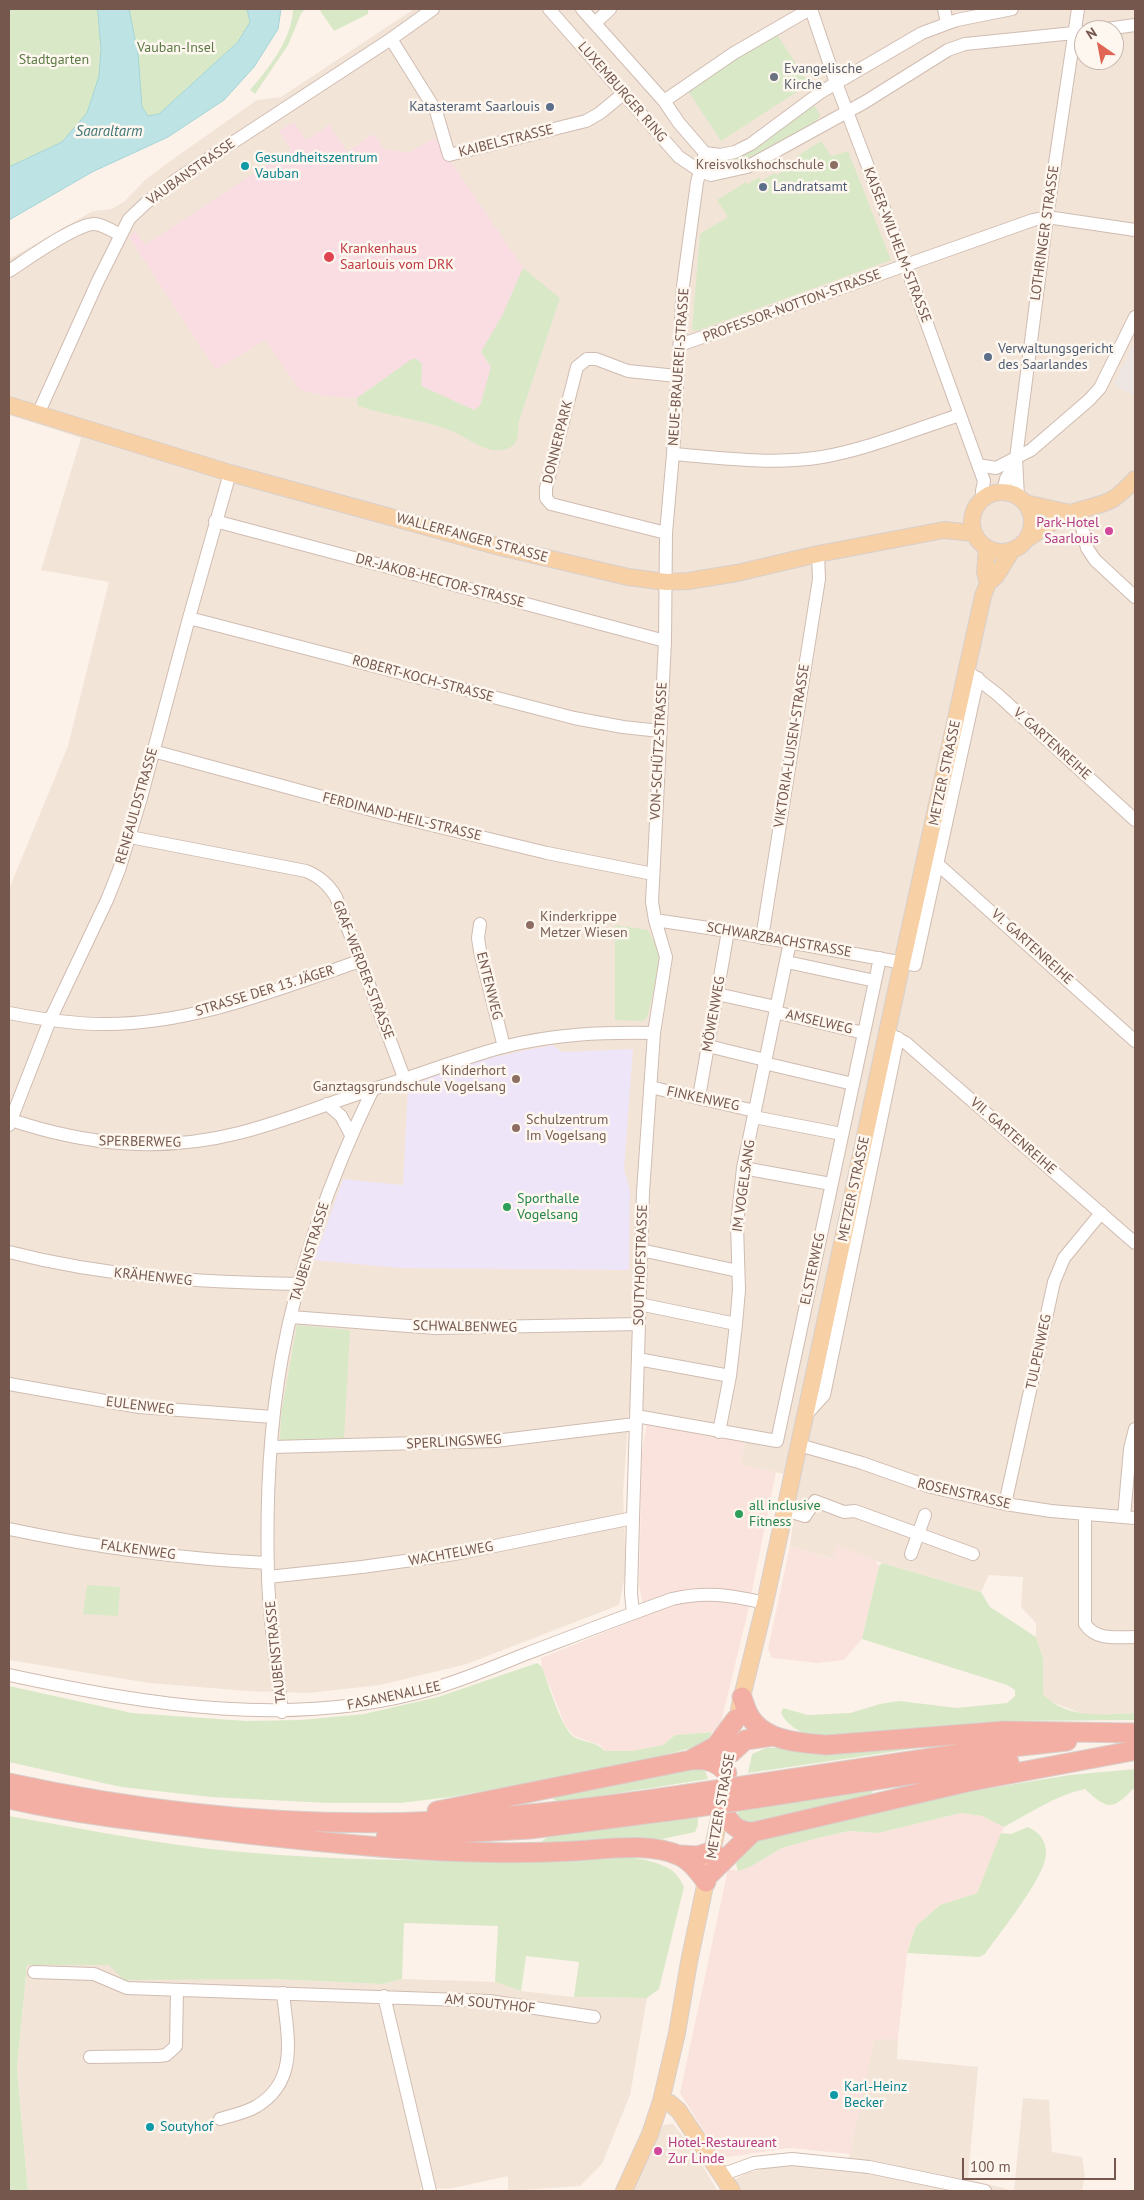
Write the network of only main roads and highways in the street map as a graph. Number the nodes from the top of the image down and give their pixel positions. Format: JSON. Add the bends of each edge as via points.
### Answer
{"nodes":[{"id":1,"x":9,"y":405,"type":"edge"},
{"id":2,"x":1135,"y":479,"type":"edge"},
{"id":3,"x":1028,"y":502,"type":"junction"},
{"id":4,"x":1074,"y":512,"type":"junction"},
{"id":5,"x":973,"y":514,"type":"junction"},
{"id":6,"x":944,"y":530,"type":"junction"},
{"id":7,"x":974,"y":533,"type":"junction"},
{"id":8,"x":1027,"y":539,"type":"junction"},
{"id":9,"x":987,"y":548,"type":"junction"},
{"id":10,"x":1012,"y":550,"type":"junction"},
{"id":11,"x":988,"y":583,"type":"junction"},
{"id":12,"x":742,"y":1697,"type":"junction"},
{"id":13,"x":736,"y":1719,"type":"junction"},
{"id":14,"x":774,"y":1736,"type":"junction"},
{"id":15,"x":1135,"y":1743,"type":"edge"},
{"id":16,"x":731,"y":1753,"type":"junction"},
{"id":17,"x":691,"y":1760,"type":"junction"},
{"id":18,"x":727,"y":1773,"type":"junction"},
{"id":19,"x":9,"y":1783,"type":"edge"},
{"id":20,"x":9,"y":1799,"type":"edge"},
{"id":21,"x":683,"y":1802,"type":"junction"},
{"id":22,"x":721,"y":1808,"type":"junction"},
{"id":23,"x":314,"y":1822,"type":"junction"},
{"id":24,"x":753,"y":1832,"type":"junction"},
{"id":25,"x":247,"y":1834,"type":"junction"},
{"id":26,"x":713,"y":1851,"type":"junction"},
{"id":27,"x":680,"y":1855,"type":"junction"},
{"id":28,"x":707,"y":1879,"type":"junction"},
{"id":29,"x":661,"y":2100,"type":"junction"},
{"id":30,"x":624,"y":2191,"type":"edge"},
{"id":31,"x":732,"y":2191,"type":"edge"}],
"edges":[{"from":1,"to":6,"type":"main road","name":"WALLERFANGER STRASSE","via":[[230,473],[500,547],[628,577],[666,582],[737,574],[818,554]]},
{"from":2,"to":4,"type":"main road","via":[[1121,495],[1106,504]]},
{"from":3,"to":4,"type":"main road"},
{"from":3,"to":5,"type":"main road","via":[[994,494]]},
{"from":3,"to":8,"type":"main road","via":[[1032,519]]},
{"from":4,"to":8,"type":"main road"},
{"from":5,"to":6,"type":"main road","name":"WALLERFANGER STRASSE"},
{"from":5,"to":7,"type":"main road"},
{"from":6,"to":7,"type":"main road","name":"WALLERFANGER STRASSE"},
{"from":7,"to":9,"type":"main road"},
{"from":8,"to":10,"type":"main road"},
{"from":9,"to":10,"type":"main road","via":[[997,552]]},
{"from":9,"to":11,"type":"main road","name":"METZER STRASSE","via":[[985,572]]},
{"from":10,"to":11,"type":"main road","name":"METZER STRASSE"},
{"from":11,"to":12,"type":"main road","name":"METZER STRASSE","via":[[983,596],[972,675],[932,860],[902,963],[893,1036]]},
{"from":12,"to":13,"type":"main road","name":"METZER STRASSE"},
{"from":12,"to":14,"type":"highway","via":[[754,1722]]},
{"from":13,"to":16,"type":"main road","name":"METZER STRASSE"},
{"from":13,"to":17,"type":"highway","via":[[716,1746]]},
{"from":14,"to":15,"type":"highway","via":[[826,1745],[1004,1731]]},
{"from":14,"to":16,"type":"highway","via":[[745,1740]]},
{"from":15,"to":21,"type":"highway","bridge":true,"via":[[985,1750]]},
{"from":15,"to":24,"type":"highway"},
{"from":16,"to":18,"type":"main road","name":"METZER STRASSE"},
{"from":17,"to":18,"type":"highway","via":[[708,1759]]},
{"from":17,"to":23,"type":"highway","via":[[424,1813]]},
{"from":18,"to":22,"type":"main road","name":"METZER STRASSE"},
{"from":19,"to":23,"type":"highway","via":[[149,1808]]},
{"from":20,"to":25,"type":"highway","via":[[84,1814]]},
{"from":21,"to":23,"type":"highway","via":[[459,1820]]},
{"from":21,"to":25,"type":"highway","via":[[530,1830],[336,1837]]},
{"from":22,"to":24,"type":"highway","via":[[735,1828]]},
{"from":22,"to":26,"type":"main road","name":"METZER STRASSE"},
{"from":24,"to":28,"type":"highway"},
{"from":25,"to":27,"type":"highway","via":[[403,1849],[556,1852],[622,1848],[655,1849]]},
{"from":26,"to":27,"type":"highway","via":[[701,1856]]},
{"from":26,"to":28,"type":"main road","name":"METZER STRASSE"},
{"from":27,"to":28,"type":"highway"},
{"from":28,"to":29,"type":"main road","name":"METZER STRASSE"},
{"from":29,"to":30,"type":"main road","name":"METZER STRASSE","via":[[650,2134]]},
{"from":29,"to":31,"type":"main road","via":[[679,2112]]}]}
